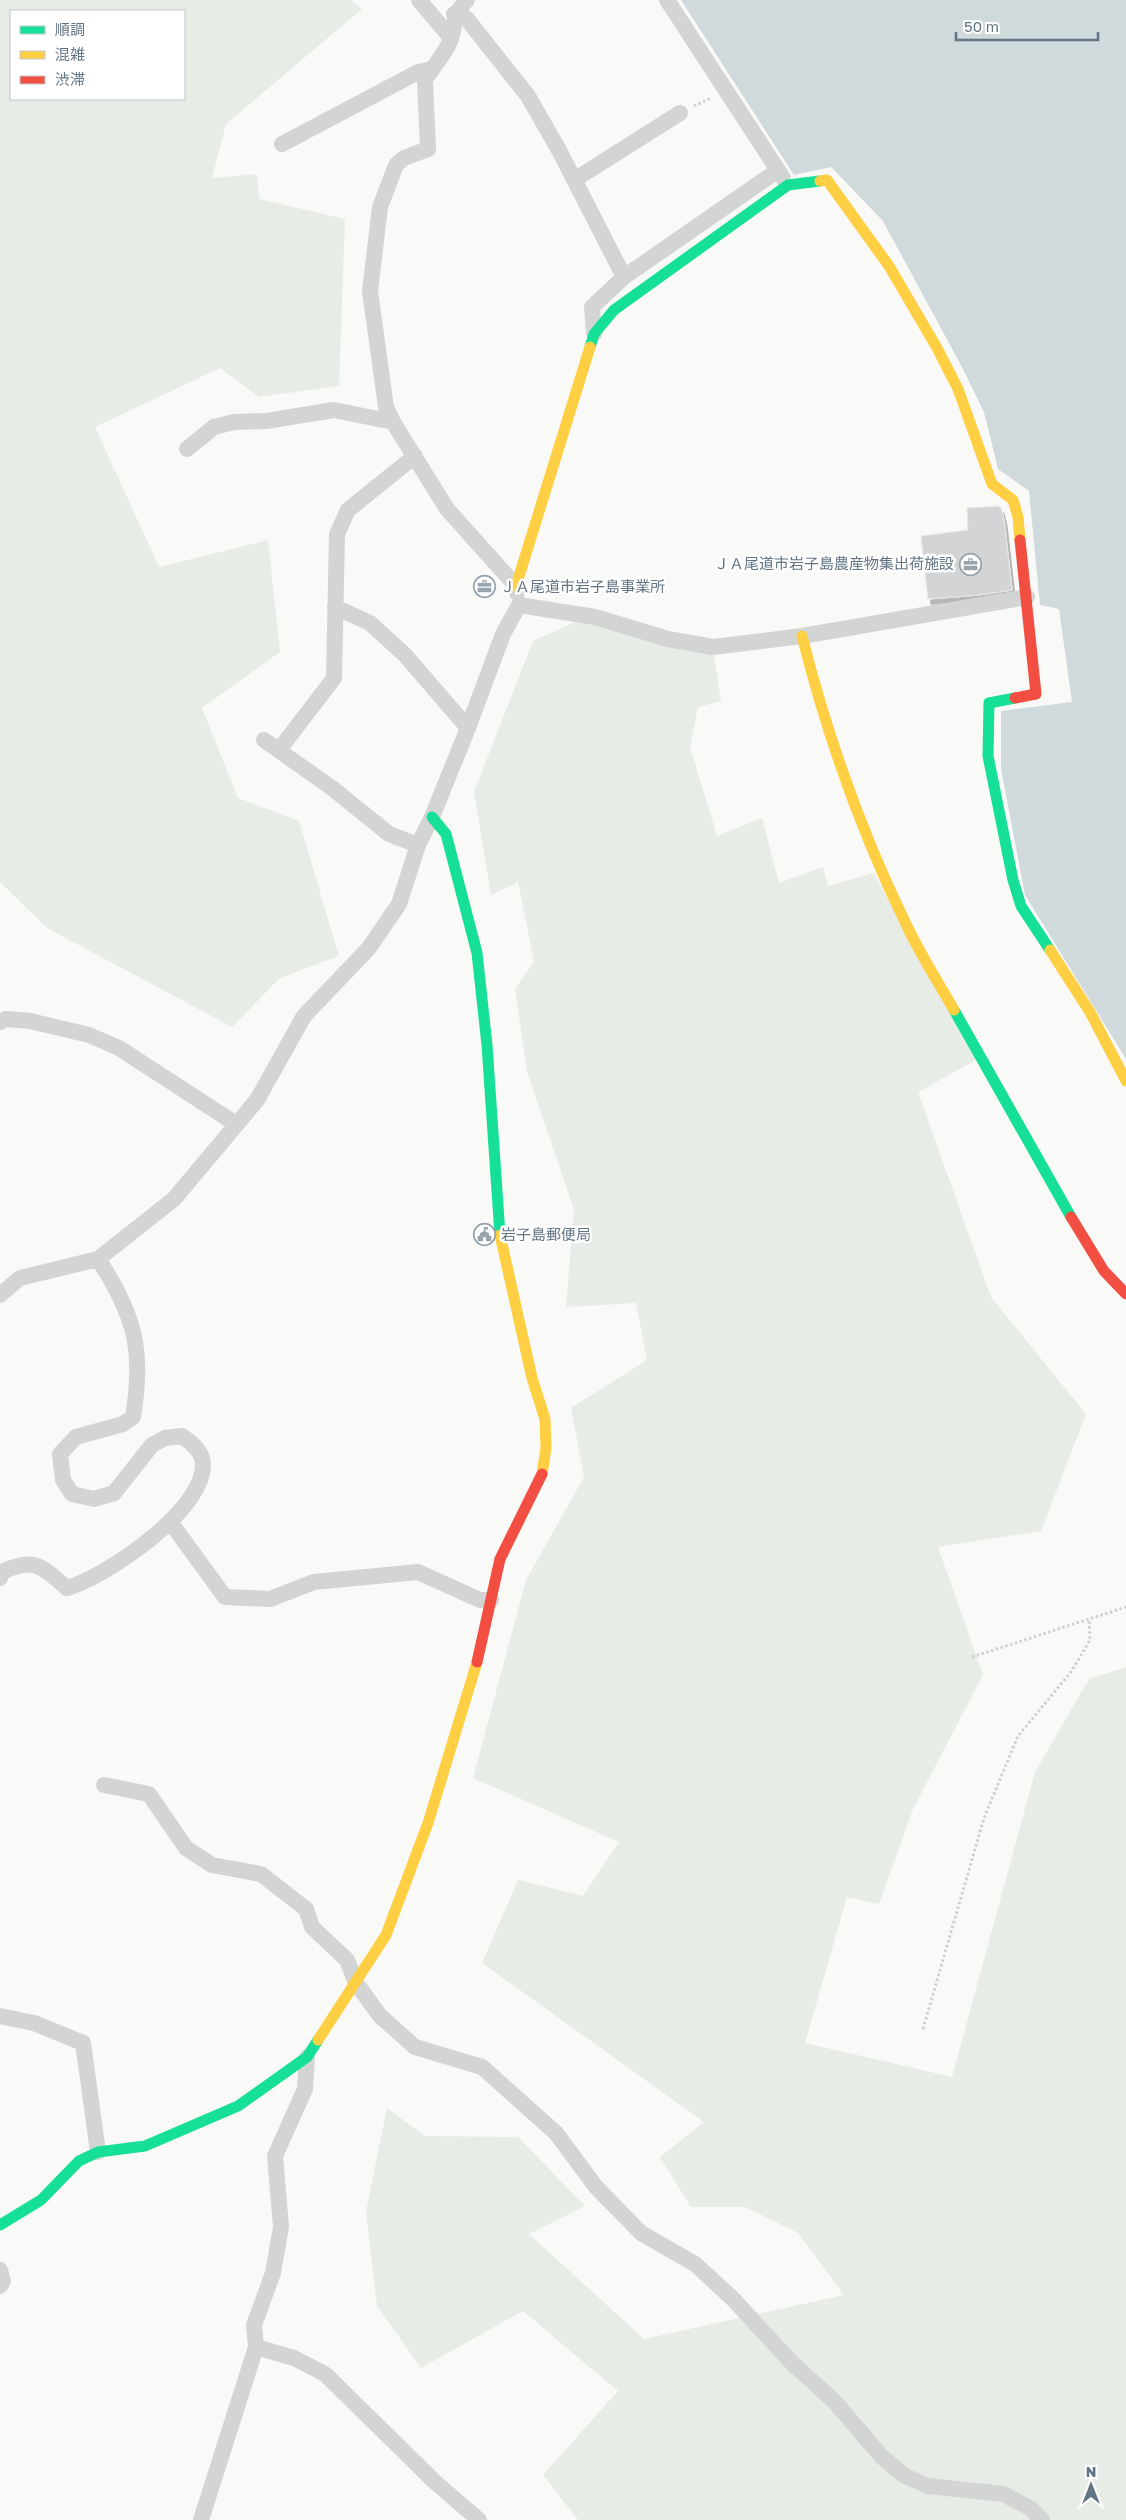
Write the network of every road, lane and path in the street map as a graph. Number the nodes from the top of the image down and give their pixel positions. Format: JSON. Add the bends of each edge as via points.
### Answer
{"nodes":[{"id":1,"x":419,"y":0,"type":"edge"},
{"id":2,"x":467,"y":0,"type":"edge"},
{"id":3,"x":667,"y":0,"type":"edge"},
{"id":4,"x":454,"y":14,"type":"junction"},
{"id":5,"x":451,"y":38,"type":"junction"},
{"id":6,"x":432,"y":69,"type":"junction"},
{"id":7,"x":725,"y":91,"type":"junction"},
{"id":8,"x":680,"y":113,"type":"joint"},
{"id":9,"x":282,"y":144,"type":"dead end"},
{"id":10,"x":777,"y":171,"type":"junction"},
{"id":11,"x":574,"y":180,"type":"junction"},
{"id":12,"x":788,"y":185,"type":"junction"},
{"id":13,"x":624,"y":277,"type":"junction"},
{"id":14,"x":594,"y":334,"type":"junction"},
{"id":15,"x":393,"y":422,"type":"junction"},
{"id":16,"x":187,"y":449,"type":"dead end"},
{"id":17,"x":414,"y":456,"type":"junction"},
{"id":18,"x":516,"y":586,"type":"junction"},
{"id":19,"x":1027,"y":597,"type":"junction"},
{"id":20,"x":519,"y":606,"type":"junction"},
{"id":21,"x":335,"y":607,"type":"junction"},
{"id":22,"x":802,"y":636,"type":"junction"},
{"id":23,"x":468,"y":728,"type":"junction"},
{"id":24,"x":264,"y":740,"type":"dead end"},
{"id":25,"x":279,"y":750,"type":"junction"},
{"id":26,"x":432,"y":817,"type":"junction"},
{"id":27,"x":418,"y":845,"type":"junction"},
{"id":28,"x":0,"y":1022,"type":"edge"},
{"id":29,"x":1126,"y":1081,"type":"edge"},
{"id":30,"x":236,"y":1124,"type":"junction"},
{"id":31,"x":98,"y":1259,"type":"junction"},
{"id":32,"x":1126,"y":1294,"type":"edge"},
{"id":33,"x":0,"y":1295,"type":"edge"},
{"id":34,"x":171,"y":1523,"type":"junction"},
{"id":35,"x":0,"y":1578,"type":"edge"},
{"id":36,"x":491,"y":1600,"type":"junction"},
{"id":37,"x":1126,"y":1607,"type":"edge"},
{"id":38,"x":1089,"y":1620,"type":"junction"},
{"id":39,"x":972,"y":1657,"type":"dead end"},
{"id":40,"x":104,"y":1785,"type":"dead end"},
{"id":41,"x":356,"y":1983,"type":"junction"},
{"id":42,"x":0,"y":2016,"type":"edge"},
{"id":43,"x":923,"y":2029,"type":"dead end"},
{"id":44,"x":307,"y":2057,"type":"junction"},
{"id":45,"x":98,"y":2152,"type":"junction"},
{"id":46,"x":0,"y":2225,"type":"edge"},
{"id":47,"x":0,"y":2270,"type":"edge"},
{"id":48,"x":0,"y":2286,"type":"edge"},
{"id":49,"x":256,"y":2347,"type":"junction"},
{"id":50,"x":201,"y":2520,"type":"edge"},
{"id":51,"x":479,"y":2520,"type":"edge"},
{"id":52,"x":1042,"y":2520,"type":"edge"}],
"edges":[{"from":1,"to":5,"type":"street"},
{"from":2,"to":4,"type":"street"},
{"from":3,"to":7,"type":"street"},
{"from":4,"to":5,"type":"street"},
{"from":4,"to":11,"type":"street","via":[[467,19],[528,96]]},
{"from":5,"to":6,"type":"street","via":[[442,58]]},
{"from":6,"to":9,"type":"street","via":[[418,72]]},
{"from":6,"to":15,"type":"street","via":[[425,80],[428,150],[404,158],[396,165],[380,208],[372,270],[370,291],[386,407]]},
{"from":7,"to":8,"type":"path"},
{"from":7,"to":10,"type":"street"},
{"from":8,"to":11,"type":"street"},
{"from":10,"to":12,"type":"street"},
{"from":10,"to":13,"type":"street"},
{"from":11,"to":13,"type":"street"},
{"from":12,"to":14,"type":"street","via":[[614,310]]},
{"from":12,"to":19,"type":"street","via":[[827,180],[889,266],[958,389],[992,484],[1013,500],[1018,517]]},
{"from":13,"to":14,"type":"street","via":[[592,307]]},
{"from":14,"to":18,"type":"street"},
{"from":15,"to":16,"type":"street","via":[[334,410],[266,421],[234,422],[214,427]]},
{"from":15,"to":17,"type":"street"},
{"from":17,"to":18,"type":"street","via":[[447,509]]},
{"from":17,"to":21,"type":"street","via":[[348,510],[337,534]]},
{"from":18,"to":20,"type":"street"},
{"from":19,"to":22,"type":"street"},
{"from":19,"to":29,"type":"street","via":[[1036,694],[989,703],[988,756],[1013,880],[1021,906],[1090,1012]]},
{"from":20,"to":22,"type":"street","via":[[595,617],[688,644],[735,646]]},
{"from":20,"to":23,"type":"street","via":[[503,634]]},
{"from":21,"to":23,"type":"street","via":[[370,623],[404,655]]},
{"from":21,"to":25,"type":"street","via":[[334,678]]},
{"from":22,"to":32,"type":"street","via":[[820,708],[860,820],[907,926],[1087,1245]]},
{"from":23,"to":26,"type":"street"},
{"from":24,"to":25,"type":"street"},
{"from":25,"to":27,"type":"street","via":[[389,834]]},
{"from":26,"to":27,"type":"street"},
{"from":26,"to":36,"type":"street","via":[[446,834],[477,953],[500,1235],[532,1378],[545,1419],[546,1448],[541,1478],[500,1559]]},
{"from":27,"to":30,"type":"street","via":[[399,904],[369,948],[304,1016],[257,1100]]},
{"from":28,"to":30,"type":"street","via":[[6,1019],[30,1021],[112,1044]]},
{"from":30,"to":31,"type":"street","via":[[174,1199]]},
{"from":31,"to":33,"type":"street","via":[[20,1278]]},
{"from":31,"to":34,"type":"street","via":[[120,1291],[136,1340],[138,1385],[133,1417],[123,1424],[76,1437],[60,1454],[63,1480],[72,1494],[94,1500],[114,1493],[152,1445],[165,1438],[182,1436],[193,1444],[202,1459],[200,1480]]},
{"from":34,"to":35,"type":"street","via":[[81,1584],[68,1588],[39,1564],[19,1564],[2,1572]]},
{"from":34,"to":36,"type":"street","via":[[225,1598],[270,1599],[314,1582],[418,1572],[480,1600]]},
{"from":36,"to":41,"type":"street","via":[[478,1659],[428,1823],[386,1935]]},
{"from":37,"to":38,"type":"path"},
{"from":38,"to":39,"type":"path"},
{"from":38,"to":43,"type":"path","via":[[1090,1640],[1071,1672],[1018,1736],[984,1818]]},
{"from":40,"to":41,"type":"street","via":[[149,1794],[186,1848],[212,1864],[261,1874],[306,1909],[312,1927],[347,1960]]},
{"from":41,"to":44,"type":"street"},
{"from":41,"to":52,"type":"street","via":[[380,2016],[414,2046],[482,2066],[556,2133],[596,2187],[641,2233],[695,2264],[732,2298],[793,2364],[834,2401],[882,2457],[905,2476],[928,2486],[1004,2494],[1030,2508]]},
{"from":42,"to":45,"type":"street","via":[[34,2023],[83,2043]]},
{"from":44,"to":45,"type":"street","via":[[238,2106],[145,2146]]},
{"from":44,"to":49,"type":"street","via":[[305,2089],[276,2156],[281,2227],[273,2273],[254,2325]]},
{"from":45,"to":46,"type":"street","via":[[79,2161],[41,2200]]},
{"from":47,"to":48,"type":"street","via":[[3,2281]]},
{"from":49,"to":50,"type":"street"},
{"from":49,"to":51,"type":"street","via":[[294,2358],[325,2374],[434,2482]]}]}
